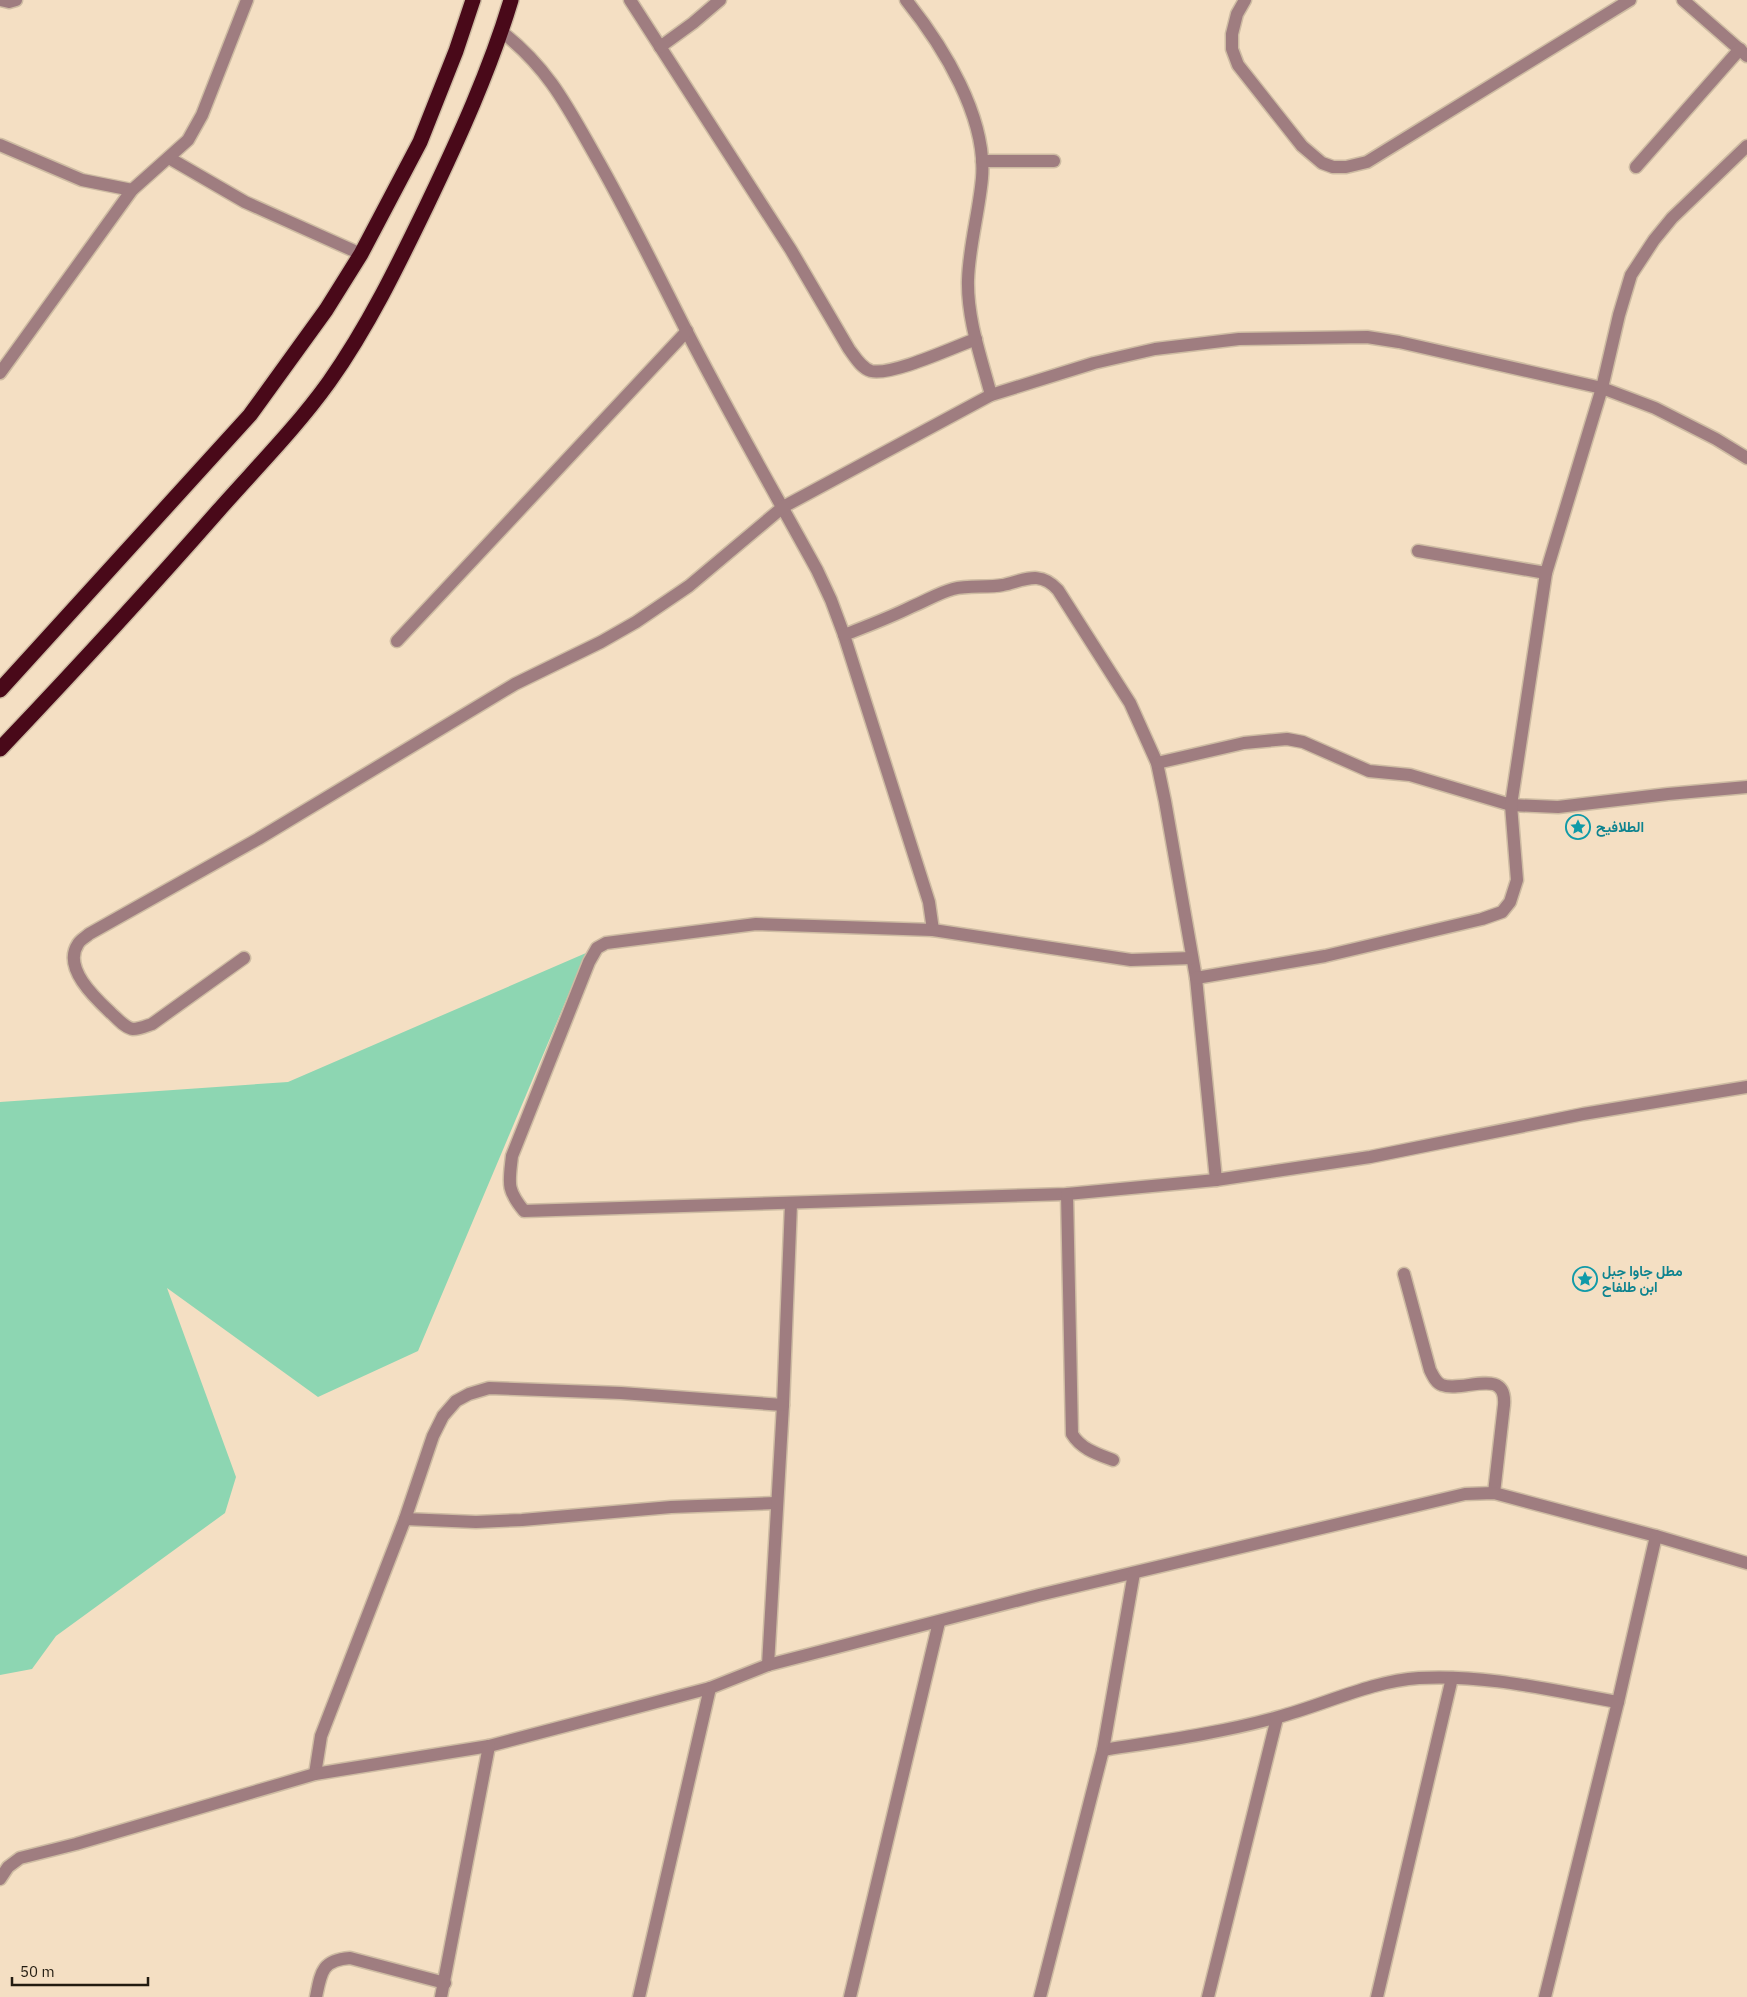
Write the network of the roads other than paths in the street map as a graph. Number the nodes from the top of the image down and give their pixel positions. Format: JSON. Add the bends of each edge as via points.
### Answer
{"nodes":[{"id":1,"x":0,"y":0,"type":"edge"},
{"id":2,"x":16,"y":0,"type":"edge"},
{"id":3,"x":247,"y":0,"type":"edge"},
{"id":4,"x":473,"y":0,"type":"edge"},
{"id":5,"x":511,"y":0,"type":"edge"},
{"id":6,"x":630,"y":0,"type":"edge"},
{"id":7,"x":720,"y":0,"type":"edge"},
{"id":8,"x":906,"y":0,"type":"edge"},
{"id":9,"x":1245,"y":0,"type":"edge"},
{"id":10,"x":1630,"y":0,"type":"edge"},
{"id":11,"x":1683,"y":0,"type":"edge"},
{"id":12,"x":502,"y":32,"type":"junction"},
{"id":13,"x":660,"y":47,"type":"junction"},
{"id":14,"x":1743,"y":53,"type":"edge"},
{"id":15,"x":0,"y":145,"type":"edge"},
{"id":16,"x":1747,"y":146,"type":"edge"},
{"id":17,"x":169,"y":158,"type":"junction"},
{"id":18,"x":982,"y":161,"type":"junction"},
{"id":19,"x":1054,"y":161,"type":"dead end"},
{"id":20,"x":1636,"y":167,"type":"dead end"},
{"id":21,"x":132,"y":190,"type":"junction"},
{"id":22,"x":361,"y":254,"type":"junction"},
{"id":23,"x":687,"y":331,"type":"junction"},
{"id":24,"x":976,"y":338,"type":"junction"},
{"id":25,"x":0,"y":373,"type":"edge"},
{"id":26,"x":1602,"y":388,"type":"junction"},
{"id":27,"x":991,"y":395,"type":"junction"},
{"id":28,"x":1747,"y":458,"type":"edge"},
{"id":29,"x":782,"y":507,"type":"junction"},
{"id":30,"x":1418,"y":551,"type":"dead end"},
{"id":31,"x":1546,"y":572,"type":"junction"},
{"id":32,"x":844,"y":634,"type":"junction"},
{"id":33,"x":397,"y":641,"type":"dead end"},
{"id":34,"x":0,"y":690,"type":"edge"},
{"id":35,"x":0,"y":749,"type":"edge"},
{"id":36,"x":1157,"y":763,"type":"junction"},
{"id":37,"x":1747,"y":787,"type":"edge"},
{"id":38,"x":1510,"y":805,"type":"junction"},
{"id":39,"x":933,"y":930,"type":"junction"},
{"id":40,"x":244,"y":958,"type":"dead end"},
{"id":41,"x":1192,"y":958,"type":"junction"},
{"id":42,"x":1196,"y":978,"type":"junction"},
{"id":43,"x":1747,"y":1087,"type":"edge"},
{"id":44,"x":1216,"y":1180,"type":"junction"},
{"id":45,"x":1067,"y":1194,"type":"junction"},
{"id":46,"x":791,"y":1204,"type":"junction"},
{"id":47,"x":1404,"y":1274,"type":"dead end"},
{"id":48,"x":783,"y":1405,"type":"junction"},
{"id":49,"x":1113,"y":1460,"type":"dead end"},
{"id":50,"x":1494,"y":1493,"type":"junction"},
{"id":51,"x":776,"y":1503,"type":"junction"},
{"id":52,"x":404,"y":1519,"type":"junction"},
{"id":53,"x":1656,"y":1536,"type":"junction"},
{"id":54,"x":1747,"y":1563,"type":"edge"},
{"id":55,"x":1134,"y":1573,"type":"junction"},
{"id":56,"x":939,"y":1622,"type":"junction"},
{"id":57,"x":768,"y":1665,"type":"junction"},
{"id":58,"x":1452,"y":1678,"type":"junction"},
{"id":59,"x":710,"y":1688,"type":"junction"},
{"id":60,"x":1618,"y":1702,"type":"junction"},
{"id":61,"x":1277,"y":1718,"type":"junction"},
{"id":62,"x":488,"y":1746,"type":"junction"},
{"id":63,"x":1103,"y":1750,"type":"junction"},
{"id":64,"x":315,"y":1774,"type":"junction"},
{"id":65,"x":0,"y":1879,"type":"edge"},
{"id":66,"x":445,"y":1983,"type":"junction"},
{"id":67,"x":316,"y":1997,"type":"edge"},
{"id":68,"x":441,"y":1997,"type":"edge"},
{"id":69,"x":639,"y":1997,"type":"edge"},
{"id":70,"x":850,"y":1997,"type":"edge"},
{"id":71,"x":1040,"y":1997,"type":"edge"},
{"id":72,"x":1208,"y":1997,"type":"edge"},
{"id":73,"x":1377,"y":1997,"type":"edge"},
{"id":74,"x":1545,"y":1997,"type":"edge"}],
"edges":[{"from":1,"to":2,"type":"street"},
{"from":3,"to":17,"type":"street","via":[[202,115],[188,140]]},
{"from":4,"to":22,"type":"highway","via":[[420,142]]},
{"from":5,"to":12,"type":"highway"},
{"from":6,"to":13,"type":"street"},
{"from":7,"to":13,"type":"street"},
{"from":8,"to":18,"type":"street","via":[[928,29],[957,79],[976,123]]},
{"from":9,"to":10,"type":"street","via":[[1232,34],[1232,49],[1238,66],[1302,146],[1322,163],[1334,167],[1367,162]]},
{"from":11,"to":14,"type":"street"},
{"from":12,"to":23,"type":"street","via":[[536,62],[560,93],[621,201]]},
{"from":12,"to":35,"type":"highway","via":[[453,152],[398,265],[328,382],[282,439],[118,624]]},
{"from":13,"to":24,"type":"street","via":[[791,250],[859,364],[870,371],[892,370]]},
{"from":14,"to":20,"type":"street"},
{"from":15,"to":21,"type":"street","via":[[82,180]]},
{"from":16,"to":26,"type":"street","via":[[1672,218],[1631,275]]},
{"from":17,"to":21,"type":"street"},
{"from":17,"to":22,"type":"street","via":[[245,202]]},
{"from":18,"to":19,"type":"street"},
{"from":18,"to":24,"type":"street","via":[[968,279]]},
{"from":21,"to":25,"type":"street"},
{"from":22,"to":34,"type":"highway","via":[[321,317],[250,415]]},
{"from":23,"to":29,"type":"street"},
{"from":23,"to":33,"type":"street"},
{"from":24,"to":27,"type":"street"},
{"from":26,"to":27,"type":"street","via":[[1399,342],[1367,337],[1287,337],[1239,338],[1155,349],[1094,363]]},
{"from":26,"to":28,"type":"street","via":[[1655,408]]},
{"from":26,"to":31,"type":"street"},
{"from":27,"to":29,"type":"street"},
{"from":29,"to":32,"type":"street","via":[[817,570]]},
{"from":29,"to":40,"type":"street","via":[[689,586],[636,622],[515,684],[258,839],[89,934],[77,945],[74,960],[79,976],[91,994],[132,1029],[152,1024]]},
{"from":30,"to":31,"type":"street"},
{"from":31,"to":38,"type":"street"},
{"from":32,"to":36,"type":"street","via":[[954,589],[1043,578],[1058,590],[1130,703]]},
{"from":32,"to":39,"type":"street","via":[[929,902]]},
{"from":36,"to":38,"type":"street","via":[[1244,743],[1287,739],[1303,742],[1370,771],[1410,775]]},
{"from":36,"to":41,"type":"street"},
{"from":37,"to":38,"type":"street","via":[[1558,807]]},
{"from":38,"to":42,"type":"street","via":[[1517,880],[1510,902],[1502,912],[1334,954]]},
{"from":39,"to":41,"type":"street","via":[[1131,960]]},
{"from":39,"to":46,"type":"street","via":[[756,924],[606,943],[597,948],[589,962],[512,1156],[509,1182],[512,1197],[524,1211]]},
{"from":41,"to":42,"type":"street"},
{"from":42,"to":44,"type":"street"},
{"from":43,"to":44,"type":"street","via":[[1583,1114],[1370,1157]]},
{"from":44,"to":45,"type":"street"},
{"from":45,"to":46,"type":"street"},
{"from":45,"to":49,"type":"street","via":[[1072,1434],[1087,1450]]},
{"from":46,"to":48,"type":"street"},
{"from":47,"to":50,"type":"street","via":[[1430,1370],[1436,1381],[1450,1387],[1492,1383],[1503,1390],[1505,1396]]},
{"from":48,"to":51,"type":"street"},
{"from":48,"to":52,"type":"street","via":[[621,1393],[488,1388],[468,1394],[456,1401],[443,1416],[432,1436]]},
{"from":50,"to":53,"type":"street"},
{"from":50,"to":55,"type":"street","via":[[1441,1499]]},
{"from":51,"to":52,"type":"street","via":[[671,1507],[476,1522]]},
{"from":51,"to":57,"type":"street"},
{"from":52,"to":64,"type":"street","via":[[321,1736]]},
{"from":53,"to":54,"type":"street"},
{"from":53,"to":60,"type":"street"},
{"from":55,"to":56,"type":"street"},
{"from":55,"to":63,"type":"street"},
{"from":56,"to":57,"type":"street"},
{"from":56,"to":70,"type":"street"},
{"from":57,"to":59,"type":"street"},
{"from":58,"to":60,"type":"street","via":[[1498,1682]]},
{"from":58,"to":61,"type":"street","via":[[1393,1681]]},
{"from":58,"to":73,"type":"street"},
{"from":59,"to":62,"type":"street"},
{"from":59,"to":69,"type":"street"},
{"from":60,"to":74,"type":"street"},
{"from":61,"to":63,"type":"street"},
{"from":61,"to":72,"type":"street"},
{"from":62,"to":64,"type":"street"},
{"from":62,"to":66,"type":"street"},
{"from":63,"to":71,"type":"street"},
{"from":64,"to":65,"type":"street","via":[[20,1858]]},
{"from":66,"to":67,"type":"street","via":[[350,1958],[340,1959],[333,1960],[320,1975]]},
{"from":66,"to":68,"type":"street"}]}
